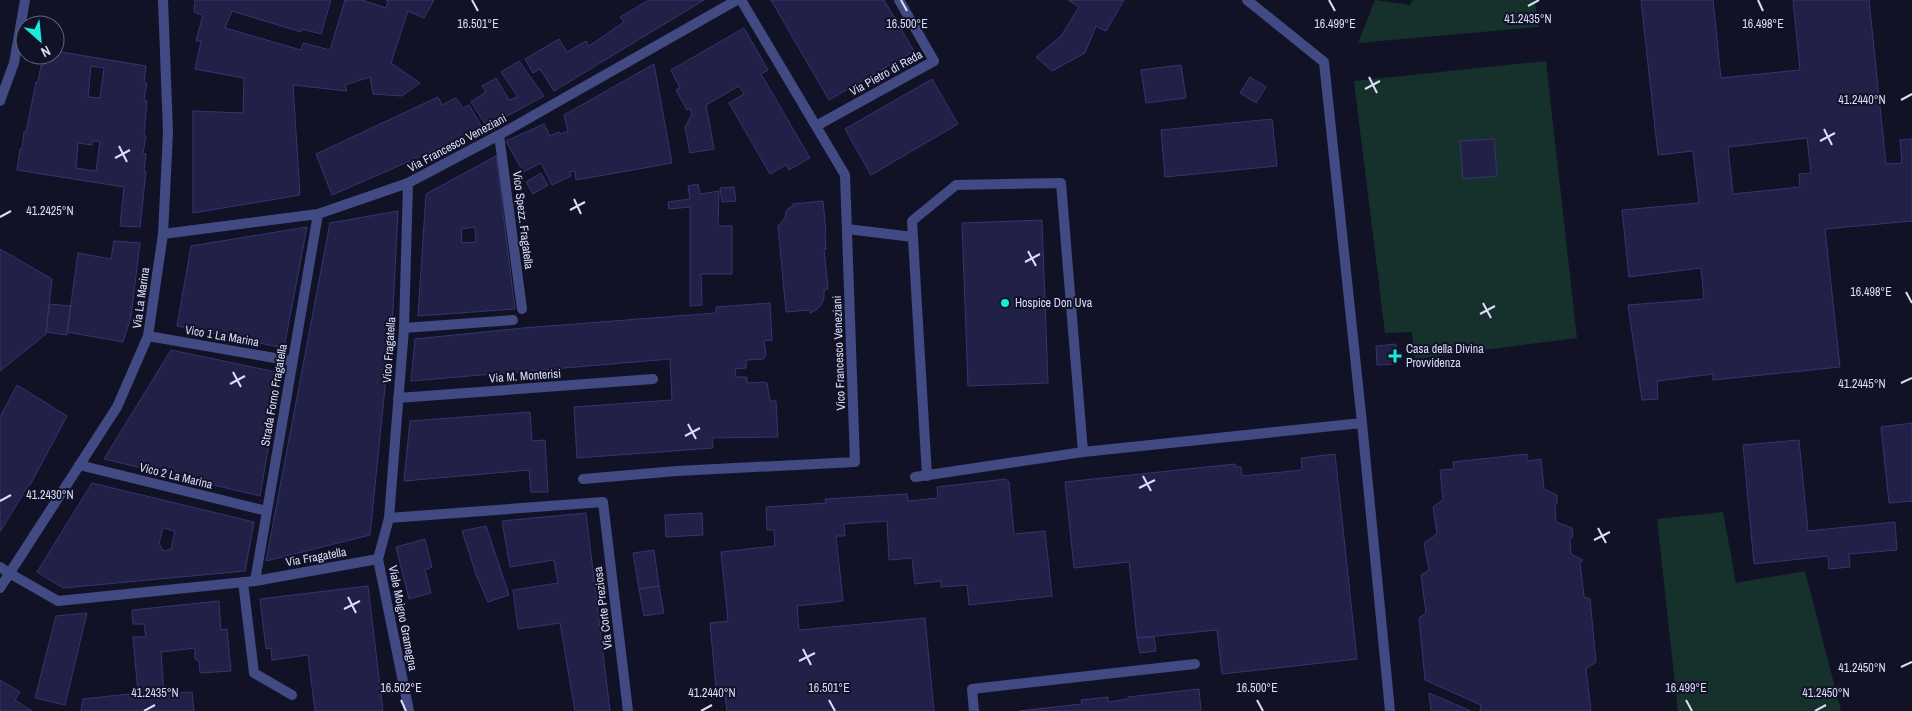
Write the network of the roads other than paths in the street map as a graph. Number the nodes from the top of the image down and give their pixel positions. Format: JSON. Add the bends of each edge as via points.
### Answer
{"nodes":[{"id":1,"x":26,"y":0,"type":"edge"},
{"id":2,"x":163,"y":0,"type":"edge"},
{"id":3,"x":737,"y":0,"type":"edge"},
{"id":4,"x":741,"y":0,"type":"edge"},
{"id":5,"x":899,"y":0,"type":"edge"},
{"id":6,"x":1248,"y":0,"type":"edge"},
{"id":7,"x":0,"y":101,"type":"edge"},
{"id":8,"x":816,"y":126,"type":"junction"},
{"id":9,"x":499,"y":135,"type":"junction"},
{"id":10,"x":408,"y":183,"type":"junction"},
{"id":11,"x":318,"y":214,"type":"junction"},
{"id":12,"x":847,"y":229,"type":"junction"},
{"id":13,"x":163,"y":234,"type":"junction"},
{"id":14,"x":912,"y":236,"type":"junction"},
{"id":15,"x":522,"y":309,"type":"dead end"},
{"id":16,"x":513,"y":320,"type":"dead end"},
{"id":17,"x":404,"y":328,"type":"junction"},
{"id":18,"x":148,"y":336,"type":"junction"},
{"id":19,"x":292,"y":361,"type":"junction"},
{"id":20,"x":653,"y":379,"type":"dead end"},
{"id":21,"x":398,"y":398,"type":"junction"},
{"id":22,"x":1362,"y":423,"type":"junction"},
{"id":23,"x":1083,"y":452,"type":"junction"},
{"id":24,"x":79,"y":465,"type":"junction"},
{"id":25,"x":927,"y":476,"type":"junction"},
{"id":26,"x":916,"y":477,"type":"dead end"},
{"id":27,"x":583,"y":479,"type":"dead end"},
{"id":28,"x":267,"y":511,"type":"junction"},
{"id":29,"x":388,"y":518,"type":"junction"},
{"id":30,"x":378,"y":559,"type":"junction"},
{"id":31,"x":0,"y":567,"type":"edge"},
{"id":32,"x":9,"y":573,"type":"junction"},
{"id":33,"x":255,"y":581,"type":"junction"},
{"id":34,"x":243,"y":582,"type":"junction"},
{"id":35,"x":0,"y":588,"type":"edge"},
{"id":36,"x":1195,"y":664,"type":"dead end"},
{"id":37,"x":292,"y":695,"type":"dead end"},
{"id":38,"x":409,"y":711,"type":"edge"},
{"id":39,"x":628,"y":711,"type":"edge"},
{"id":40,"x":974,"y":711,"type":"edge"},
{"id":41,"x":1390,"y":711,"type":"edge"}],
"edges":[{"from":1,"to":7,"type":"street","via":[[14,63]]},
{"from":2,"to":13,"type":"street","name":"Via La Marina","via":[[168,132]]},
{"from":3,"to":9,"type":"street","name":"Via Francesco Veneziani"},
{"from":4,"to":8,"type":"street","name":"Vico Francesco Veneziani"},
{"from":5,"to":8,"type":"street","name":"Via Pietro di Reda","via":[[934,61]]},
{"from":6,"to":22,"type":"street","via":[[1324,62]]},
{"from":8,"to":12,"type":"street","name":"Vico Francesco Veneziani","via":[[845,175]]},
{"from":9,"to":10,"type":"street","name":"Via Francesco Veneziani"},
{"from":9,"to":15,"type":"street","name":"Vico Spezz. Fragatella"},
{"from":10,"to":11,"type":"street","name":"Via Francesco Veneziani"},
{"from":10,"to":17,"type":"street","name":"Vico Fragatella"},
{"from":11,"to":13,"type":"street","name":"Via Francesco Veneziani"},
{"from":11,"to":19,"type":"street","name":"Strada Forno Fragatella"},
{"from":12,"to":14,"type":"street"},
{"from":12,"to":27,"type":"street","name":"Vico Francesco Veneziani","via":[[854,462]]},
{"from":13,"to":18,"type":"street","name":"Via La Marina"},
{"from":14,"to":23,"type":"street","via":[[912,221],[956,186],[1061,183]]},
{"from":14,"to":25,"type":"street"},
{"from":16,"to":17,"type":"street"},
{"from":17,"to":21,"type":"street","name":"Vico Fragatella"},
{"from":18,"to":19,"type":"street","name":"Vico 1 La Marina"},
{"from":18,"to":24,"type":"street","name":"Via La Marina","via":[[117,407]]},
{"from":19,"to":28,"type":"street","name":"Strada Forno Fragatella"},
{"from":20,"to":21,"type":"street","name":"Via M. Monterisi"},
{"from":21,"to":29,"type":"street","name":"Vico Fragatella"},
{"from":22,"to":23,"type":"street"},
{"from":22,"to":41,"type":"street"},
{"from":23,"to":25,"type":"street"},
{"from":24,"to":28,"type":"street","name":"Vico 2 La Marina"},
{"from":24,"to":32,"type":"street","name":"Via La Marina"},
{"from":25,"to":26,"type":"street"},
{"from":28,"to":33,"type":"street","name":"Strada Forno Fragatella"},
{"from":29,"to":30,"type":"street"},
{"from":29,"to":39,"type":"street","name":"Via Corte Preziosa","via":[[603,502]]},
{"from":30,"to":33,"type":"street","name":"Via Fragatella"},
{"from":30,"to":38,"type":"street","name":"Viale Moigno Gramegna"},
{"from":31,"to":32,"type":"street","name":"Via Fragatella"},
{"from":32,"to":34,"type":"street","name":"Via Fragatella","via":[[58,602]]},
{"from":32,"to":35,"type":"street","name":"Via La Marina"},
{"from":33,"to":34,"type":"street","name":"Via Fragatella"},
{"from":34,"to":37,"type":"street","via":[[254,673]]},
{"from":36,"to":40,"type":"street","via":[[972,689]]}]}
